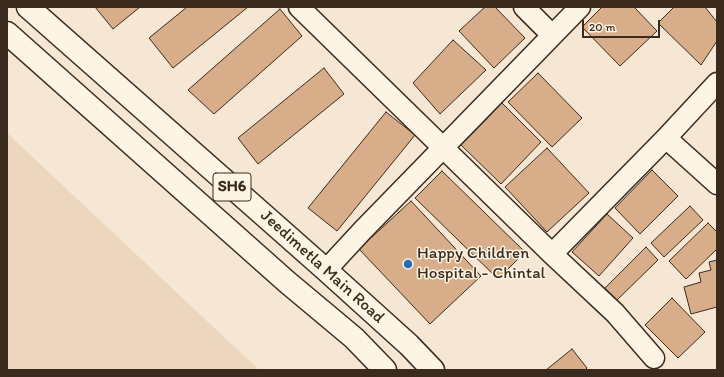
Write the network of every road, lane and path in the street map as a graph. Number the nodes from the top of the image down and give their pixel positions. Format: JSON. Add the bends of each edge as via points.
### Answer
{"nodes":[{"id":1,"x":28,"y":7,"type":"edge"},
{"id":2,"x":299,"y":7,"type":"edge"},
{"id":3,"x":524,"y":7,"type":"edge"},
{"id":4,"x":580,"y":7,"type":"edge"},
{"id":5,"x":7,"y":33,"type":"edge"},
{"id":6,"x":552,"y":35,"type":"junction"},
{"id":7,"x":717,"y":83,"type":"edge"},
{"id":8,"x":666,"y":138,"type":"junction"},
{"id":9,"x":443,"y":148,"type":"junction"},
{"id":10,"x":717,"y":184,"type":"edge"},
{"id":11,"x":552,"y":254,"type":"junction"},
{"id":12,"x":326,"y":270,"type":"junction"},
{"id":13,"x":654,"y":358,"type":"dead end"},
{"id":14,"x":385,"y":370,"type":"edge"},
{"id":15,"x":433,"y":370,"type":"edge"}],
"edges":[{"from":1,"to":12,"type":"main road","name":"Jeedimetla Main Road","number":"SH6"},
{"from":2,"to":9,"type":"street"},
{"from":3,"to":6,"type":"street"},
{"from":4,"to":6,"type":"street"},
{"from":5,"to":14,"type":"main road","name":"Jeedimetla Main Road","number":"SH6","via":[[287,282],[354,338]]},
{"from":6,"to":9,"type":"street"},
{"from":7,"to":8,"type":"street"},
{"from":8,"to":10,"type":"street"},
{"from":8,"to":11,"type":"street"},
{"from":9,"to":11,"type":"street"},
{"from":9,"to":12,"type":"street"},
{"from":11,"to":13,"type":"street","via":[[615,313]]},
{"from":12,"to":15,"type":"main road","name":"Jeedimetla Main Road","number":"SH6"}]}
